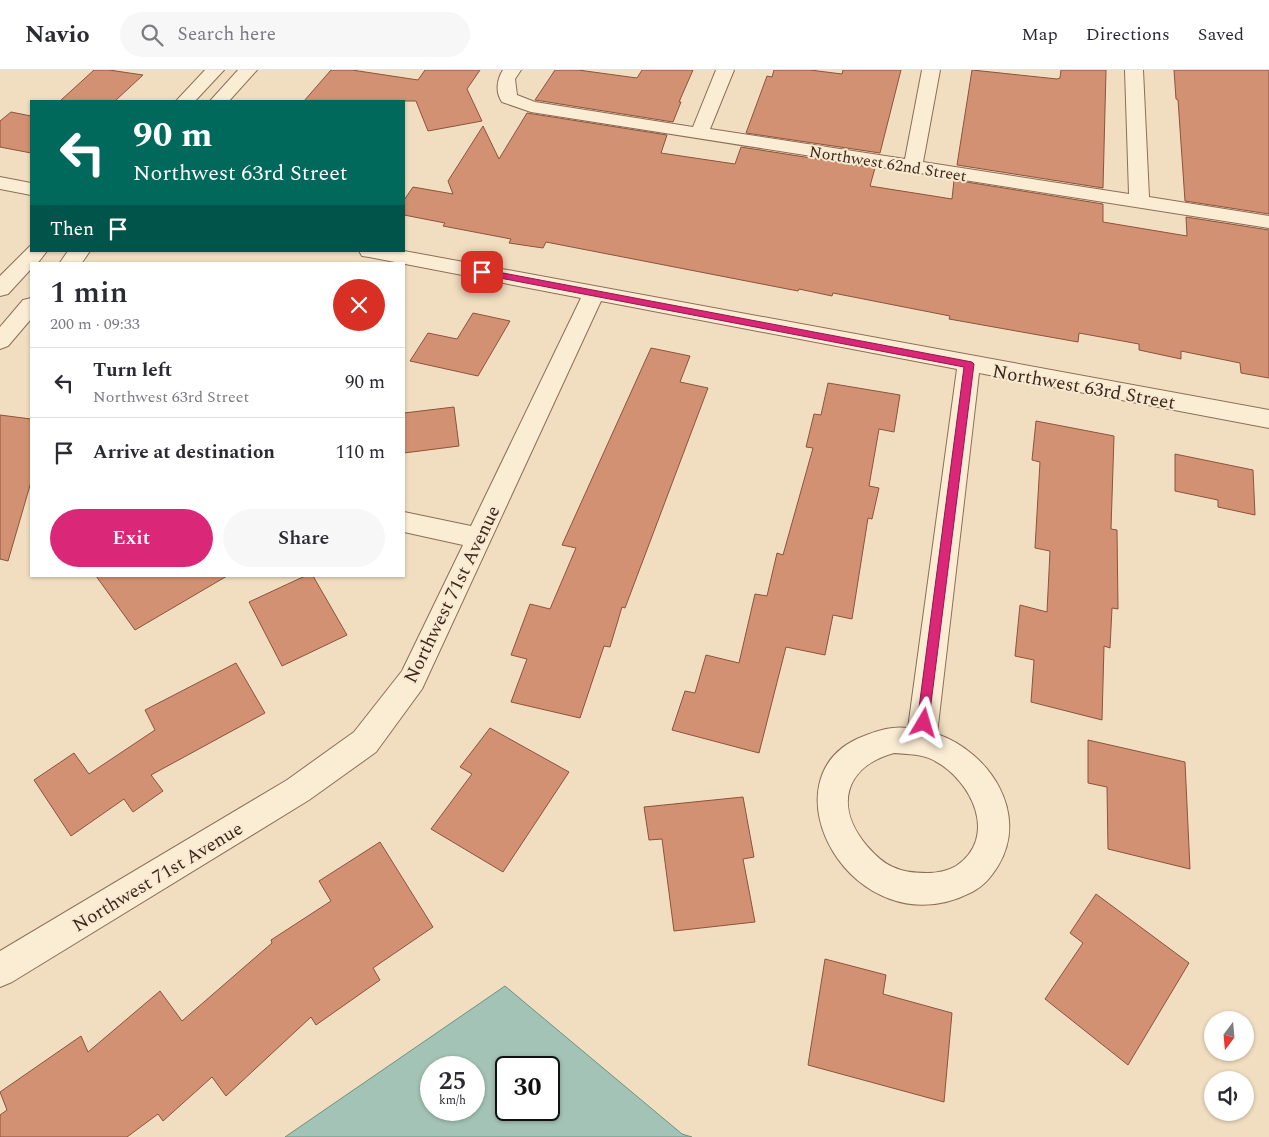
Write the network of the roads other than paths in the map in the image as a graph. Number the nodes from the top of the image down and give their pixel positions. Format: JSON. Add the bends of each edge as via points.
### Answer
{"nodes":[{"id":1,"x":215,"y":70,"type":"edge"},
{"id":2,"x":248,"y":70,"type":"edge"},
{"id":3,"x":512,"y":70,"type":"edge"},
{"id":4,"x":725,"y":70,"type":"edge"},
{"id":5,"x":931,"y":70,"type":"edge"},
{"id":6,"x":1134,"y":70,"type":"edge"},
{"id":7,"x":186,"y":100,"type":"edge"},
{"id":8,"x":219,"y":100,"type":"edge"},
{"id":9,"x":699,"y":134,"type":"junction"},
{"id":10,"x":913,"y":167,"type":"junction"},
{"id":11,"x":0,"y":183,"type":"edge"},
{"id":12,"x":30,"y":189,"type":"edge"},
{"id":13,"x":1139,"y":202,"type":"junction"},
{"id":14,"x":1269,"y":222,"type":"edge"},
{"id":15,"x":36,"y":252,"type":"edge"},
{"id":16,"x":79,"y":252,"type":"edge"},
{"id":17,"x":374,"y":252,"type":"edge"},
{"id":18,"x":71,"y":262,"type":"edge"},
{"id":19,"x":0,"y":289,"type":"edge"},
{"id":20,"x":594,"y":293,"type":"junction"},
{"id":21,"x":30,"y":306,"type":"edge"},
{"id":22,"x":0,"y":341,"type":"edge"},
{"id":23,"x":969,"y":364,"type":"junction"},
{"id":24,"x":1269,"y":419,"type":"edge"},
{"id":25,"x":405,"y":522,"type":"edge"},
{"id":26,"x":480,"y":538,"type":"junction"},
{"id":27,"x":921,"y":742,"type":"junction"},
{"id":28,"x":0,"y":970,"type":"edge"}],
"edges":[{"from":1,"to":7,"type":"street"},
{"from":2,"to":8,"type":"street"},
{"from":3,"to":9,"type":"street","name":"Northwest 62nd Street","via":[[506,79],[508,98],[531,107]]},
{"from":4,"to":9,"type":"street"},
{"from":5,"to":10,"type":"street"},
{"from":6,"to":13,"type":"street"},
{"from":9,"to":10,"type":"street","name":"Northwest 62nd Street"},
{"from":10,"to":13,"type":"street","name":"Northwest 62nd Street"},
{"from":11,"to":12,"type":"street"},
{"from":13,"to":14,"type":"street","name":"Northwest 62nd Street"},
{"from":15,"to":19,"type":"street"},
{"from":16,"to":18,"type":"street"},
{"from":17,"to":20,"type":"street","name":"Northwest 63rd Street"},
{"from":20,"to":23,"type":"street","name":"Northwest 63rd Street"},
{"from":20,"to":26,"type":"street","name":"Northwest 71st Avenue"},
{"from":21,"to":22,"type":"street"},
{"from":23,"to":24,"type":"street","name":"Northwest 63rd Street"},
{"from":23,"to":27,"type":"street"},
{"from":25,"to":26,"type":"street"},
{"from":26,"to":28,"type":"street","name":"Northwest 71st Avenue","via":[[412,680],[365,742],[298,790]]},
{"from":27,"to":27,"type":"street","via":[[894,740],[870,746],[850,760],[836,779],[832,804],[837,830],[852,854],[874,874],[900,886],[926,890],[952,886],[973,874],[988,856],[994,833],[993,809],[983,787],[967,766],[946,751]]}]}
